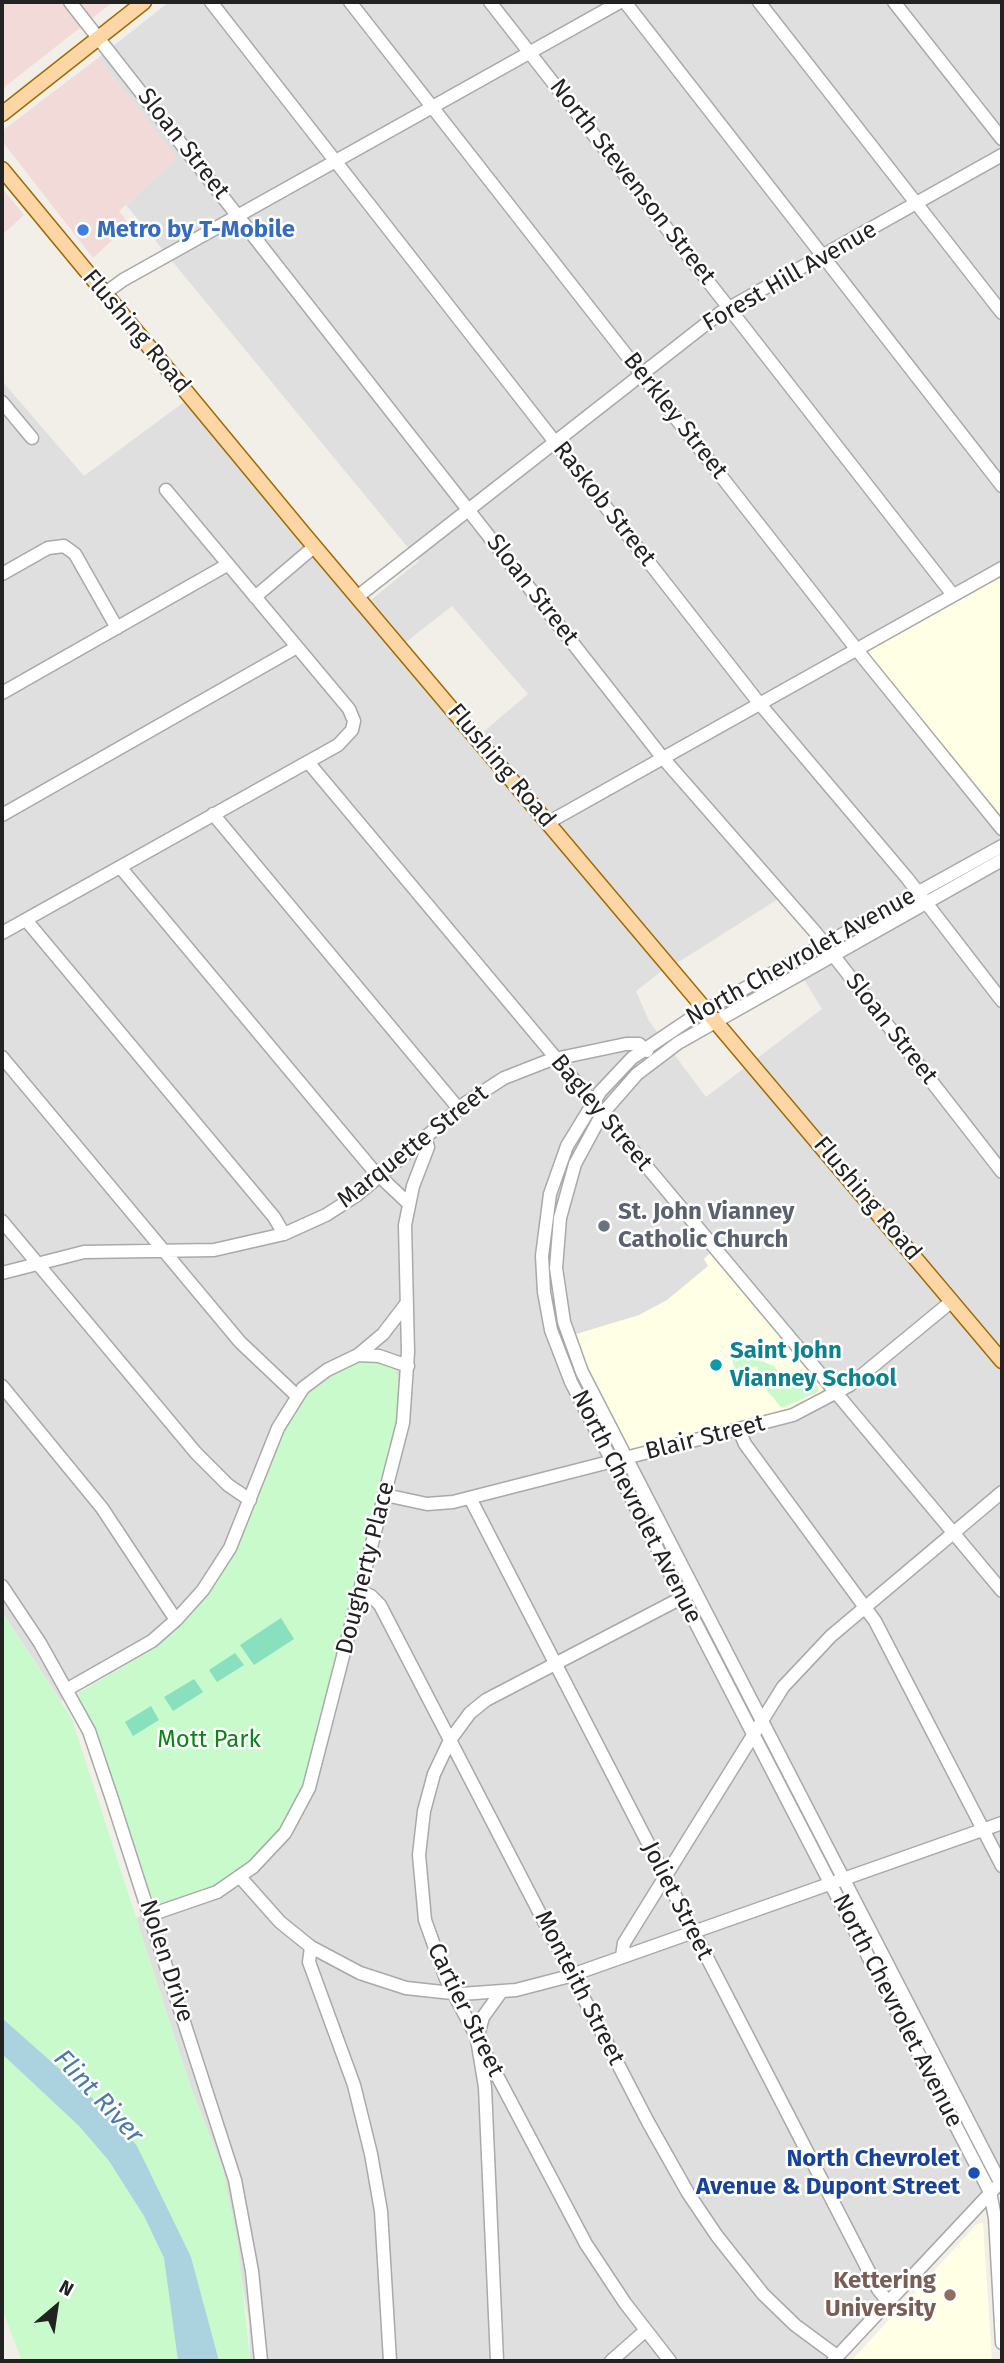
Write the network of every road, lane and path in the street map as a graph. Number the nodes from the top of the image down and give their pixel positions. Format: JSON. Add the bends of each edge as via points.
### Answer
{"nodes":[{"id":1,"x":70,"y":2,"type":"edge"},
{"id":2,"x":144,"y":2,"type":"edge"},
{"id":3,"x":211,"y":2,"type":"edge"},
{"id":4,"x":350,"y":2,"type":"edge"},
{"id":5,"x":491,"y":2,"type":"edge"},
{"id":6,"x":622,"y":2,"type":"edge"},
{"id":7,"x":759,"y":2,"type":"edge"},
{"id":8,"x":894,"y":2,"type":"edge"},
{"id":9,"x":99,"y":38,"type":"junction"},
{"id":10,"x":530,"y":52,"type":"junction"},
{"id":11,"x":433,"y":106,"type":"junction"},
{"id":12,"x":2,"y":114,"type":"edge"},
{"id":13,"x":1002,"y":139,"type":"edge"},
{"id":14,"x":1002,"y":155,"type":"edge"},
{"id":15,"x":336,"y":161,"type":"junction"},
{"id":16,"x":2,"y":169,"type":"edge"},
{"id":17,"x":916,"y":204,"type":"junction"},
{"id":18,"x":239,"y":215,"type":"junction"},
{"id":19,"x":823,"y":256,"type":"junction"},
{"id":20,"x":104,"y":294,"type":"junction"},
{"id":21,"x":730,"y":308,"type":"junction"},
{"id":22,"x":1002,"y":313,"type":"edge"},
{"id":23,"x":642,"y":374,"type":"junction"},
{"id":24,"x":2,"y":402,"type":"edge"},
{"id":25,"x":32,"y":438,"type":"dead end"},
{"id":26,"x":555,"y":442,"type":"junction"},
{"id":27,"x":1002,"y":486,"type":"edge"},
{"id":28,"x":166,"y":490,"type":"dead end"},
{"id":29,"x":469,"y":509,"type":"junction"},
{"id":30,"x":315,"y":546,"type":"junction"},
{"id":31,"x":228,"y":565,"type":"junction"},
{"id":32,"x":1002,"y":568,"type":"edge"},
{"id":33,"x":2,"y":574,"type":"edge"},
{"id":34,"x":953,"y":595,"type":"junction"},
{"id":35,"x":255,"y":597,"type":"junction"},
{"id":36,"x":357,"y":597,"type":"junction"},
{"id":37,"x":117,"y":628,"type":"junction"},
{"id":38,"x":297,"y":647,"type":"junction"},
{"id":39,"x":856,"y":649,"type":"junction"},
{"id":40,"x":2,"y":694,"type":"edge"},
{"id":41,"x":759,"y":703,"type":"junction"},
{"id":42,"x":663,"y":757,"type":"junction"},
{"id":43,"x":308,"y":762,"type":"junction"},
{"id":44,"x":214,"y":814,"type":"junction"},
{"id":45,"x":2,"y":815,"type":"edge"},
{"id":46,"x":549,"y":822,"type":"junction"},
{"id":47,"x":1002,"y":829,"type":"edge"},
{"id":48,"x":1002,"y":846,"type":"edge"},
{"id":49,"x":1002,"y":860,"type":"edge"},
{"id":50,"x":120,"y":867,"type":"junction"},
{"id":51,"x":922,"y":898,"type":"junction"},
{"id":52,"x":26,"y":920,"type":"junction"},
{"id":53,"x":2,"y":933,"type":"edge"},
{"id":54,"x":829,"y":950,"type":"junction"},
{"id":55,"x":1002,"y":1001,"type":"edge"},
{"id":56,"x":712,"y":1015,"type":"junction"},
{"id":57,"x":644,"y":1048,"type":"junction"},
{"id":58,"x":2,"y":1057,"type":"edge"},
{"id":59,"x":555,"y":1059,"type":"junction"},
{"id":60,"x":654,"y":1059,"type":"junction"},
{"id":61,"x":592,"y":1103,"type":"junction"},
{"id":62,"x":459,"y":1109,"type":"junction"},
{"id":63,"x":602,"y":1114,"type":"junction"},
{"id":64,"x":425,"y":1138,"type":"junction"},
{"id":65,"x":1002,"y":1172,"type":"edge"},
{"id":66,"x":379,"y":1177,"type":"junction"},
{"id":67,"x":408,"y":1203,"type":"junction"},
{"id":68,"x":2,"y":1221,"type":"edge"},
{"id":69,"x":284,"y":1234,"type":"junction"},
{"id":70,"x":163,"y":1250,"type":"junction"},
{"id":71,"x":36,"y":1262,"type":"junction"},
{"id":72,"x":2,"y":1273,"type":"edge"},
{"id":73,"x":558,"y":1290,"type":"junction"},
{"id":74,"x":544,"y":1292,"type":"junction"},
{"id":75,"x":952,"y":1301,"type":"junction"},
{"id":76,"x":406,"y":1304,"type":"junction"},
{"id":77,"x":358,"y":1355,"type":"junction"},
{"id":78,"x":1002,"y":1361,"type":"edge"},
{"id":79,"x":408,"y":1366,"type":"junction"},
{"id":80,"x":2,"y":1386,"type":"edge"},
{"id":81,"x":836,"y":1394,"type":"junction"},
{"id":82,"x":297,"y":1396,"type":"junction"},
{"id":83,"x":739,"y":1430,"type":"junction"},
{"id":84,"x":627,"y":1458,"type":"junction"},
{"id":85,"x":612,"y":1462,"type":"junction"},
{"id":86,"x":1002,"y":1492,"type":"edge"},
{"id":87,"x":385,"y":1495,"type":"junction"},
{"id":88,"x":470,"y":1498,"type":"junction"},
{"id":89,"x":250,"y":1500,"type":"junction"},
{"id":90,"x":953,"y":1533,"type":"junction"},
{"id":91,"x":2,"y":1586,"type":"edge"},
{"id":92,"x":360,"y":1591,"type":"junction"},
{"id":93,"x":696,"y":1591,"type":"junction"},
{"id":94,"x":1002,"y":1591,"type":"edge"},
{"id":95,"x":683,"y":1598,"type":"junction"},
{"id":96,"x":865,"y":1607,"type":"junction"},
{"id":97,"x":176,"y":1620,"type":"junction"},
{"id":98,"x":554,"y":1665,"type":"junction"},
{"id":99,"x":66,"y":1690,"type":"junction"},
{"id":100,"x":762,"y":1717,"type":"junction"},
{"id":101,"x":752,"y":1732,"type":"junction"},
{"id":102,"x":450,"y":1740,"type":"junction"},
{"id":103,"x":1002,"y":1823,"type":"edge"},
{"id":104,"x":983,"y":1830,"type":"junction"},
{"id":105,"x":1002,"y":1866,"type":"edge"},
{"id":106,"x":240,"y":1877,"type":"junction"},
{"id":107,"x":665,"y":1878,"type":"junction"},
{"id":108,"x":845,"y":1878,"type":"junction"},
{"id":109,"x":831,"y":1883,"type":"junction"},
{"id":110,"x":150,"y":1915,"type":"junction"},
{"id":111,"x":693,"y":1932,"type":"junction"},
{"id":112,"x":311,"y":1947,"type":"junction"},
{"id":113,"x":622,"y":1956,"type":"junction"},
{"id":114,"x":572,"y":1974,"type":"junction"},
{"id":115,"x":501,"y":1992,"type":"junction"},
{"id":116,"x":454,"y":1994,"type":"junction"},
{"id":117,"x":920,"y":2024,"type":"junction"},
{"id":118,"x":907,"y":2030,"type":"junction"},
{"id":119,"x":477,"y":2039,"type":"junction"},
{"id":120,"x":999,"y":2185,"type":"edge"},
{"id":121,"x":888,"y":2302,"type":"junction"},
{"id":122,"x":645,"y":2331,"type":"junction"},
{"id":123,"x":1002,"y":2343,"type":"edge"},
{"id":124,"x":835,"y":2359,"type":"edge"},
{"id":125,"x":261,"y":2361,"type":"edge"},
{"id":126,"x":390,"y":2361,"type":"edge"},
{"id":127,"x":497,"y":2361,"type":"edge"},
{"id":128,"x":611,"y":2361,"type":"edge"},
{"id":129,"x":670,"y":2361,"type":"edge"}],
"edges":[{"from":1,"to":9,"type":"street","name":"Sloan Street"},
{"from":2,"to":9,"type":"main road"},
{"from":3,"to":15,"type":"street","name":"Raskob Street"},
{"from":4,"to":11,"type":"street","name":"Berkley Street"},
{"from":5,"to":10,"type":"street","name":"North Stevenson Street"},
{"from":6,"to":10,"type":"street"},
{"from":6,"to":19,"type":"street"},
{"from":7,"to":17,"type":"street"},
{"from":8,"to":13,"type":"street"},
{"from":9,"to":12,"type":"main road"},
{"from":9,"to":18,"type":"street","name":"Sloan Street"},
{"from":10,"to":11,"type":"street"},
{"from":10,"to":21,"type":"street","name":"North Stevenson Street"},
{"from":11,"to":15,"type":"street"},
{"from":11,"to":23,"type":"street","name":"Berkley Street"},
{"from":14,"to":17,"type":"street","name":"Forest Hill Avenue"},
{"from":15,"to":18,"type":"street"},
{"from":15,"to":26,"type":"street","name":"Raskob Street"},
{"from":16,"to":20,"type":"main road","name":"Flushing Road"},
{"from":17,"to":19,"type":"street","name":"Forest Hill Avenue"},
{"from":17,"to":22,"type":"street"},
{"from":18,"to":20,"type":"street"},
{"from":18,"to":29,"type":"street","name":"Sloan Street"},
{"from":19,"to":21,"type":"street","name":"Forest Hill Avenue"},
{"from":19,"to":27,"type":"street"},
{"from":20,"to":30,"type":"main road","name":"Flushing Road"},
{"from":21,"to":23,"type":"street","name":"Forest Hill Avenue"},
{"from":21,"to":34,"type":"street","name":"North Stevenson Street"},
{"from":23,"to":26,"type":"street","name":"Forest Hill Avenue"},
{"from":23,"to":39,"type":"street","name":"Berkley Street"},
{"from":24,"to":25,"type":"street"},
{"from":26,"to":29,"type":"street","name":"Forest Hill Avenue"},
{"from":26,"to":41,"type":"street","name":"Raskob Street"},
{"from":28,"to":31,"type":"street"},
{"from":29,"to":36,"type":"street","name":"Forest Hill Avenue"},
{"from":29,"to":42,"type":"street","name":"Sloan Street"},
{"from":30,"to":35,"type":"street"},
{"from":30,"to":36,"type":"main road","name":"Flushing Road"},
{"from":31,"to":35,"type":"street"},
{"from":31,"to":37,"type":"street"},
{"from":32,"to":34,"type":"street"},
{"from":33,"to":37,"type":"street","via":[[66,541]]},
{"from":34,"to":39,"type":"street"},
{"from":35,"to":38,"type":"street"},
{"from":36,"to":46,"type":"main road","name":"Flushing Road"},
{"from":37,"to":40,"type":"street"},
{"from":38,"to":43,"type":"street","via":[[349,709],[353,727],[346,740]]},
{"from":38,"to":45,"type":"street"},
{"from":39,"to":41,"type":"street"},
{"from":39,"to":47,"type":"street","name":"Berkley Street"},
{"from":41,"to":42,"type":"street"},
{"from":41,"to":51,"type":"street","name":"Raskob Street"},
{"from":42,"to":46,"type":"street"},
{"from":42,"to":54,"type":"street","name":"Sloan Street"},
{"from":43,"to":44,"type":"street"},
{"from":43,"to":59,"type":"street","name":"Bagley Street"},
{"from":44,"to":50,"type":"street"},
{"from":44,"to":62,"type":"street"},
{"from":46,"to":56,"type":"main road","name":"Flushing Road"},
{"from":48,"to":51,"type":"street","name":"North Chevrolet Avenue"},
{"from":49,"to":51,"type":"street","name":"North Chevrolet Avenue"},
{"from":50,"to":52,"type":"street"},
{"from":50,"to":66,"type":"street"},
{"from":51,"to":54,"type":"street","name":"North Chevrolet Avenue"},
{"from":51,"to":55,"type":"street","name":"Raskob Street"},
{"from":52,"to":53,"type":"street"},
{"from":52,"to":69,"type":"street"},
{"from":54,"to":56,"type":"street","name":"North Chevrolet Avenue"},
{"from":54,"to":65,"type":"street","name":"Sloan Street"},
{"from":56,"to":57,"type":"street","name":"North Chevrolet Avenue"},
{"from":56,"to":60,"type":"street","name":"North Chevrolet Avenue"},
{"from":56,"to":75,"type":"main road","name":"Flushing Road"},
{"from":57,"to":59,"type":"street","name":"Marquette Street","via":[[633,1043]]},
{"from":57,"to":60,"type":"street"},
{"from":57,"to":61,"type":"street","name":"North Chevrolet Avenue"},
{"from":58,"to":70,"type":"street"},
{"from":59,"to":61,"type":"street","name":"Bagley Street"},
{"from":59,"to":62,"type":"street","name":"Marquette Street","via":[[504,1078]]},
{"from":60,"to":63,"type":"street","name":"North Chevrolet Avenue"},
{"from":61,"to":63,"type":"street","name":"Bagley Street"},
{"from":61,"to":74,"type":"street","name":"North Chevrolet Avenue","via":[[567,1146],[550,1194],[543,1235]]},
{"from":62,"to":64,"type":"street","name":"Marquette Street"},
{"from":63,"to":73,"type":"street","name":"North Chevrolet Avenue","via":[[564,1197],[557,1241]]},
{"from":63,"to":81,"type":"street","name":"Bagley Street"},
{"from":64,"to":66,"type":"street","name":"Marquette Street"},
{"from":64,"to":67,"type":"street","name":"Dougherty Place","via":[[428,1147]]},
{"from":66,"to":67,"type":"street"},
{"from":66,"to":69,"type":"street","name":"Marquette Street","via":[[333,1211]]},
{"from":67,"to":76,"type":"street","name":"Dougherty Place"},
{"from":68,"to":71,"type":"street"},
{"from":69,"to":70,"type":"street","name":"Marquette Street","via":[[222,1249]]},
{"from":70,"to":71,"type":"street","name":"Marquette Street","via":[[102,1250]]},
{"from":70,"to":82,"type":"street","via":[[253,1356]]},
{"from":71,"to":72,"type":"street","name":"Marquette Street"},
{"from":71,"to":89,"type":"street","via":[[202,1459]]},
{"from":73,"to":74,"type":"street"},
{"from":73,"to":84,"type":"street","name":"North Chevrolet Avenue","via":[[579,1364]]},
{"from":74,"to":85,"type":"street","name":"North Chevrolet Avenue","via":[[561,1359]]},
{"from":75,"to":78,"type":"main road","name":"Flushing Road"},
{"from":75,"to":81,"type":"street","name":"Blair Street"},
{"from":76,"to":77,"type":"street","via":[[383,1334]]},
{"from":76,"to":79,"type":"street","name":"Dougherty Place"},
{"from":77,"to":79,"type":"street","via":[[379,1356]]},
{"from":77,"to":82,"type":"street","via":[[321,1373]]},
{"from":79,"to":87,"type":"street","name":"Dougherty Place","via":[[403,1423]]},
{"from":80,"to":97,"type":"street","via":[[107,1514]]},
{"from":81,"to":83,"type":"street","name":"Blair Street","via":[[793,1415]]},
{"from":81,"to":90,"type":"street","name":"Bagley Street"},
{"from":82,"to":89,"type":"street","via":[[278,1428]]},
{"from":83,"to":84,"type":"street","name":"Blair Street"},
{"from":83,"to":96,"type":"street"},
{"from":84,"to":85,"type":"street","name":"Blair Street"},
{"from":84,"to":93,"type":"street","name":"North Chevrolet Avenue"},
{"from":85,"to":88,"type":"street","name":"Blair Street"},
{"from":85,"to":95,"type":"street","name":"North Chevrolet Avenue"},
{"from":86,"to":90,"type":"street"},
{"from":87,"to":88,"type":"street","name":"Blair Street","via":[[434,1505]]},
{"from":87,"to":92,"type":"street","name":"Dougherty Place"},
{"from":88,"to":98,"type":"street","name":"Joliet Street"},
{"from":89,"to":97,"type":"street","via":[[222,1561]]},
{"from":90,"to":94,"type":"street","name":"Bagley Street"},
{"from":90,"to":96,"type":"street"},
{"from":91,"to":99,"type":"street","name":"Nolen Drive"},
{"from":92,"to":102,"type":"street","name":"Monteith Street","via":[[378,1602]]},
{"from":92,"to":106,"type":"street","name":"Dougherty Place","via":[[306,1795],[280,1839]]},
{"from":93,"to":95,"type":"street","name":"Cartier Street"},
{"from":93,"to":100,"type":"street","name":"North Chevrolet Avenue"},
{"from":95,"to":98,"type":"street","name":"Cartier Street"},
{"from":95,"to":101,"type":"street","name":"North Chevrolet Avenue"},
{"from":96,"to":100,"type":"street","via":[[804,1663]]},
{"from":96,"to":104,"type":"street"},
{"from":97,"to":99,"type":"street","via":[[139,1650]]},
{"from":98,"to":102,"type":"street","name":"Cartier Street","via":[[482,1703]]},
{"from":98,"to":107,"type":"street","name":"Joliet Street"},
{"from":99,"to":110,"type":"street","name":"Nolen Drive","via":[[89,1731]]},
{"from":100,"to":101,"type":"street"},
{"from":100,"to":108,"type":"street","name":"North Chevrolet Avenue"},
{"from":101,"to":107,"type":"street"},
{"from":101,"to":109,"type":"street","name":"North Chevrolet Avenue"},
{"from":102,"to":114,"type":"street","name":"Monteith Street"},
{"from":102,"to":116,"type":"street","name":"Cartier Street","via":[[433,1774],[426,1802],[419,1867],[427,1929]]},
{"from":103,"to":104,"type":"street"},
{"from":104,"to":105,"type":"street"},
{"from":104,"to":108,"type":"street"},
{"from":106,"to":110,"type":"street","name":"Dougherty Place","via":[[217,1892]]},
{"from":106,"to":112,"type":"street","via":[[279,1922]]},
{"from":107,"to":111,"type":"street","name":"Joliet Street"},
{"from":107,"to":113,"type":"street","via":[[624,1943]]},
{"from":108,"to":109,"type":"street"},
{"from":108,"to":117,"type":"street","name":"North Chevrolet Avenue"},
{"from":109,"to":111,"type":"street"},
{"from":109,"to":118,"type":"street","name":"North Chevrolet Avenue"},
{"from":110,"to":125,"type":"street","name":"Nolen Drive","via":[[235,2180],[252,2272]]},
{"from":111,"to":113,"type":"street"},
{"from":111,"to":121,"type":"street","name":"Joliet Street"},
{"from":112,"to":116,"type":"street","via":[[388,1983]]},
{"from":112,"to":126,"type":"street","via":[[309,1962],[354,2085],[376,2177],[385,2247]]},
{"from":113,"to":114,"type":"street"},
{"from":114,"to":115,"type":"street"},
{"from":114,"to":124,"type":"street","name":"Monteith Street","via":[[666,2155],[717,2236],[775,2307]]},
{"from":115,"to":116,"type":"street"},
{"from":115,"to":119,"type":"street","via":[[486,2011]]},
{"from":116,"to":119,"type":"street","name":"Cartier Street"},
{"from":117,"to":118,"type":"street"},
{"from":117,"to":120,"type":"street","name":"North Chevrolet Avenue"},
{"from":118,"to":120,"type":"street","name":"North Chevrolet Avenue"},
{"from":119,"to":122,"type":"street","name":"Cartier Street","via":[[571,2218]]},
{"from":119,"to":127,"type":"street","via":[[485,2087]]},
{"from":120,"to":121,"type":"street"},
{"from":120,"to":123,"type":"street","name":"North Chevrolet Avenue","via":[[994,2207]]},
{"from":121,"to":124,"type":"street"},
{"from":122,"to":128,"type":"street"},
{"from":122,"to":129,"type":"street","name":"Cartier Street"}]}
